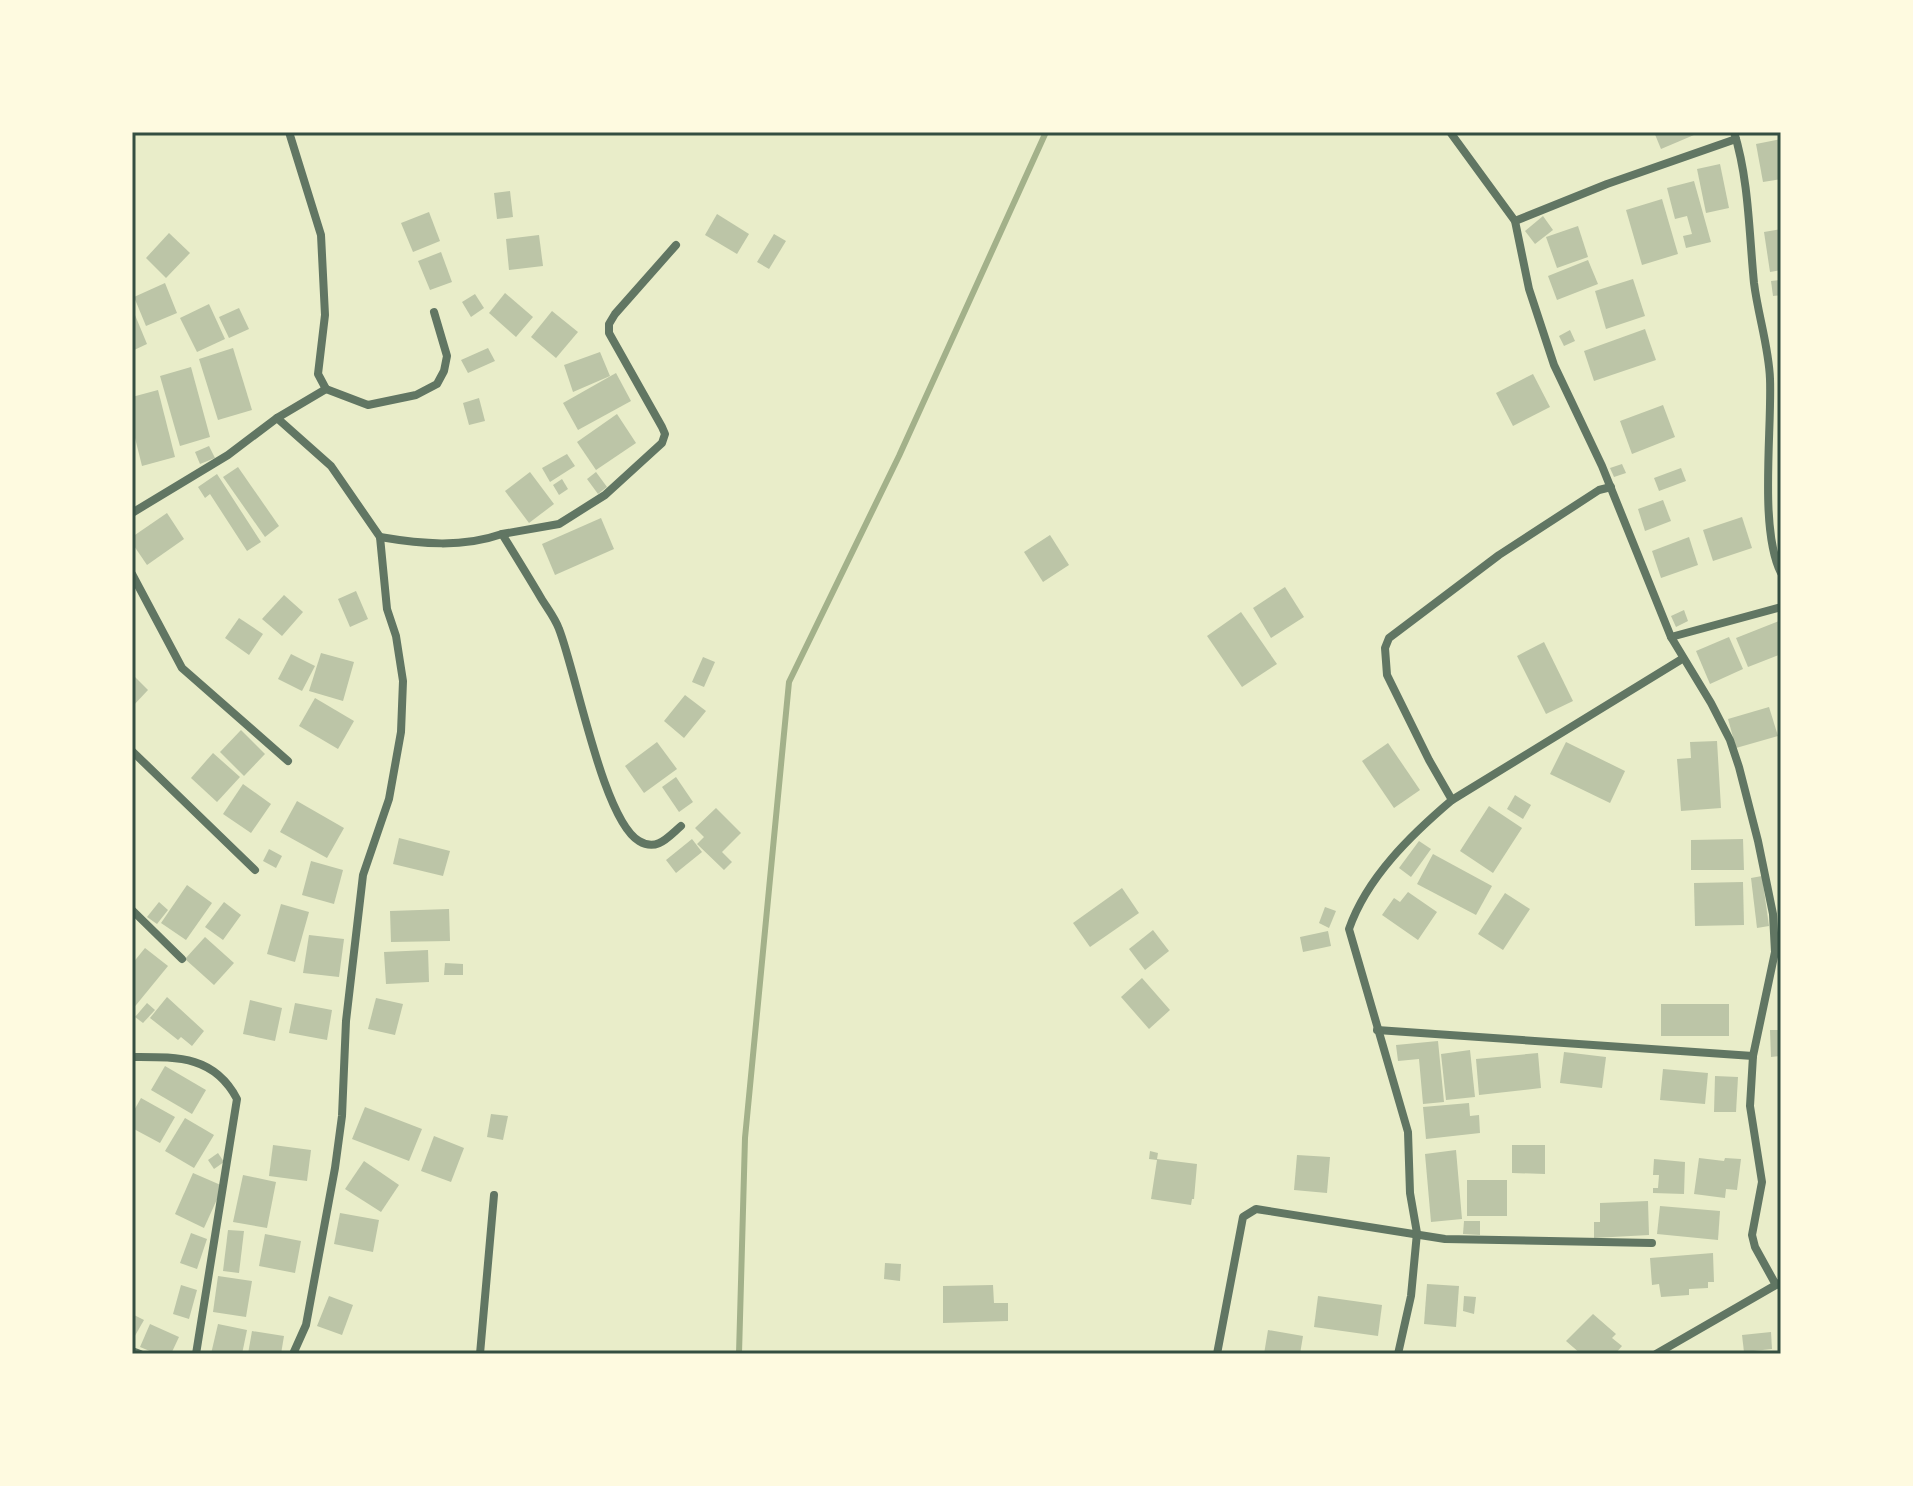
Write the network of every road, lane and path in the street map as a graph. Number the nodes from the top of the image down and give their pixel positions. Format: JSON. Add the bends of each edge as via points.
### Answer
{"nodes":[{"id":1,"x":289,"y":132,"type":"edge"},
{"id":2,"x":1450,"y":132,"type":"edge"},
{"id":3,"x":1735,"y":136,"type":"edge"},
{"id":4,"x":1515,"y":221,"type":"junction"},
{"id":5,"x":676,"y":245,"type":"dead end"},
{"id":6,"x":434,"y":312,"type":"dead end"},
{"id":7,"x":1781,"y":375,"type":"edge"},
{"id":8,"x":1770,"y":378,"type":"junction"},
{"id":9,"x":326,"y":389,"type":"junction"},
{"id":10,"x":277,"y":418,"type":"junction"},
{"id":11,"x":1611,"y":487,"type":"junction"},
{"id":12,"x":132,"y":513,"type":"edge"},
{"id":13,"x":502,"y":534,"type":"junction"},
{"id":14,"x":380,"y":537,"type":"junction"},
{"id":15,"x":1781,"y":573,"type":"edge"},
{"id":16,"x":132,"y":574,"type":"edge"},
{"id":17,"x":1781,"y":607,"type":"edge"},
{"id":18,"x":1671,"y":637,"type":"junction"},
{"id":19,"x":1682,"y":659,"type":"junction"},
{"id":20,"x":132,"y":751,"type":"edge"},
{"id":21,"x":288,"y":761,"type":"dead end"},
{"id":22,"x":1452,"y":800,"type":"junction"},
{"id":23,"x":681,"y":826,"type":"dead end"},
{"id":24,"x":255,"y":870,"type":"dead end"},
{"id":25,"x":132,"y":910,"type":"edge"},
{"id":26,"x":182,"y":959,"type":"dead end"},
{"id":27,"x":1377,"y":1030,"type":"junction"},
{"id":28,"x":1753,"y":1056,"type":"junction"},
{"id":29,"x":132,"y":1057,"type":"edge"},
{"id":30,"x":494,"y":1195,"type":"dead end"},
{"id":31,"x":1417,"y":1233,"type":"junction"},
{"id":32,"x":1652,"y":1243,"type":"dead end"},
{"id":33,"x":1778,"y":1284,"type":"edge"},
{"id":34,"x":132,"y":1351,"type":"edge"},
{"id":35,"x":140,"y":1354,"type":"edge"},
{"id":36,"x":196,"y":1354,"type":"edge"},
{"id":37,"x":293,"y":1354,"type":"edge"},
{"id":38,"x":480,"y":1354,"type":"edge"},
{"id":39,"x":1217,"y":1354,"type":"edge"},
{"id":40,"x":1398,"y":1354,"type":"edge"},
{"id":41,"x":1656,"y":1354,"type":"edge"}],
"edges":[{"from":1,"to":9,"type":"street","via":[[321,235],[325,315],[318,374]]},
{"from":2,"to":4,"type":"street"},
{"from":3,"to":4,"type":"street"},
{"from":3,"to":8,"type":"street"},
{"from":4,"to":11,"type":"street","via":[[1529,289],[1554,365]]},
{"from":5,"to":13,"type":"street","via":[[609,324],[609,333],[662,427],[662,443],[605,495],[559,524]]},
{"from":6,"to":9,"type":"street","via":[[447,356],[437,384],[416,395],[368,405]]},
{"from":7,"to":8,"type":"street"},
{"from":8,"to":15,"type":"street","via":[[1770,510]]},
{"from":9,"to":10,"type":"street"},
{"from":10,"to":12,"type":"street","via":[[228,455]]},
{"from":10,"to":14,"type":"street","via":[[331,466]]},
{"from":11,"to":18,"type":"street"},
{"from":11,"to":22,"type":"street","via":[[1499,555],[1389,638],[1387,675]]},
{"from":13,"to":14,"type":"street","via":[[483,541],[427,545]]},
{"from":13,"to":23,"type":"street","via":[[559,627],[594,751],[628,830],[651,846]]},
{"from":14,"to":37,"type":"street","via":[[387,609],[403,681],[401,732],[389,799],[363,875],[335,1168],[306,1325]]},
{"from":16,"to":21,"type":"street","via":[[182,668]]},
{"from":17,"to":18,"type":"street"},
{"from":18,"to":19,"type":"street"},
{"from":19,"to":22,"type":"street"},
{"from":19,"to":28,"type":"street","via":[[1730,740],[1773,914],[1775,952]]},
{"from":20,"to":24,"type":"street"},
{"from":22,"to":27,"type":"street","via":[[1400,849],[1356,908],[1349,929]]},
{"from":25,"to":26,"type":"street"},
{"from":27,"to":28,"type":"street"},
{"from":27,"to":31,"type":"street","via":[[1408,1132]]},
{"from":28,"to":33,"type":"street","via":[[1750,1106],[1762,1182],[1752,1235]]},
{"from":29,"to":36,"type":"street","via":[[173,1056],[205,1066],[228,1081],[237,1099]]},
{"from":30,"to":38,"type":"street"},
{"from":31,"to":32,"type":"street","via":[[1445,1239]]},
{"from":31,"to":39,"type":"street","via":[[1249,1211],[1238,1236]]},
{"from":31,"to":40,"type":"street"},
{"from":33,"to":41,"type":"street"},
{"from":34,"to":35,"type":"street"}]}
